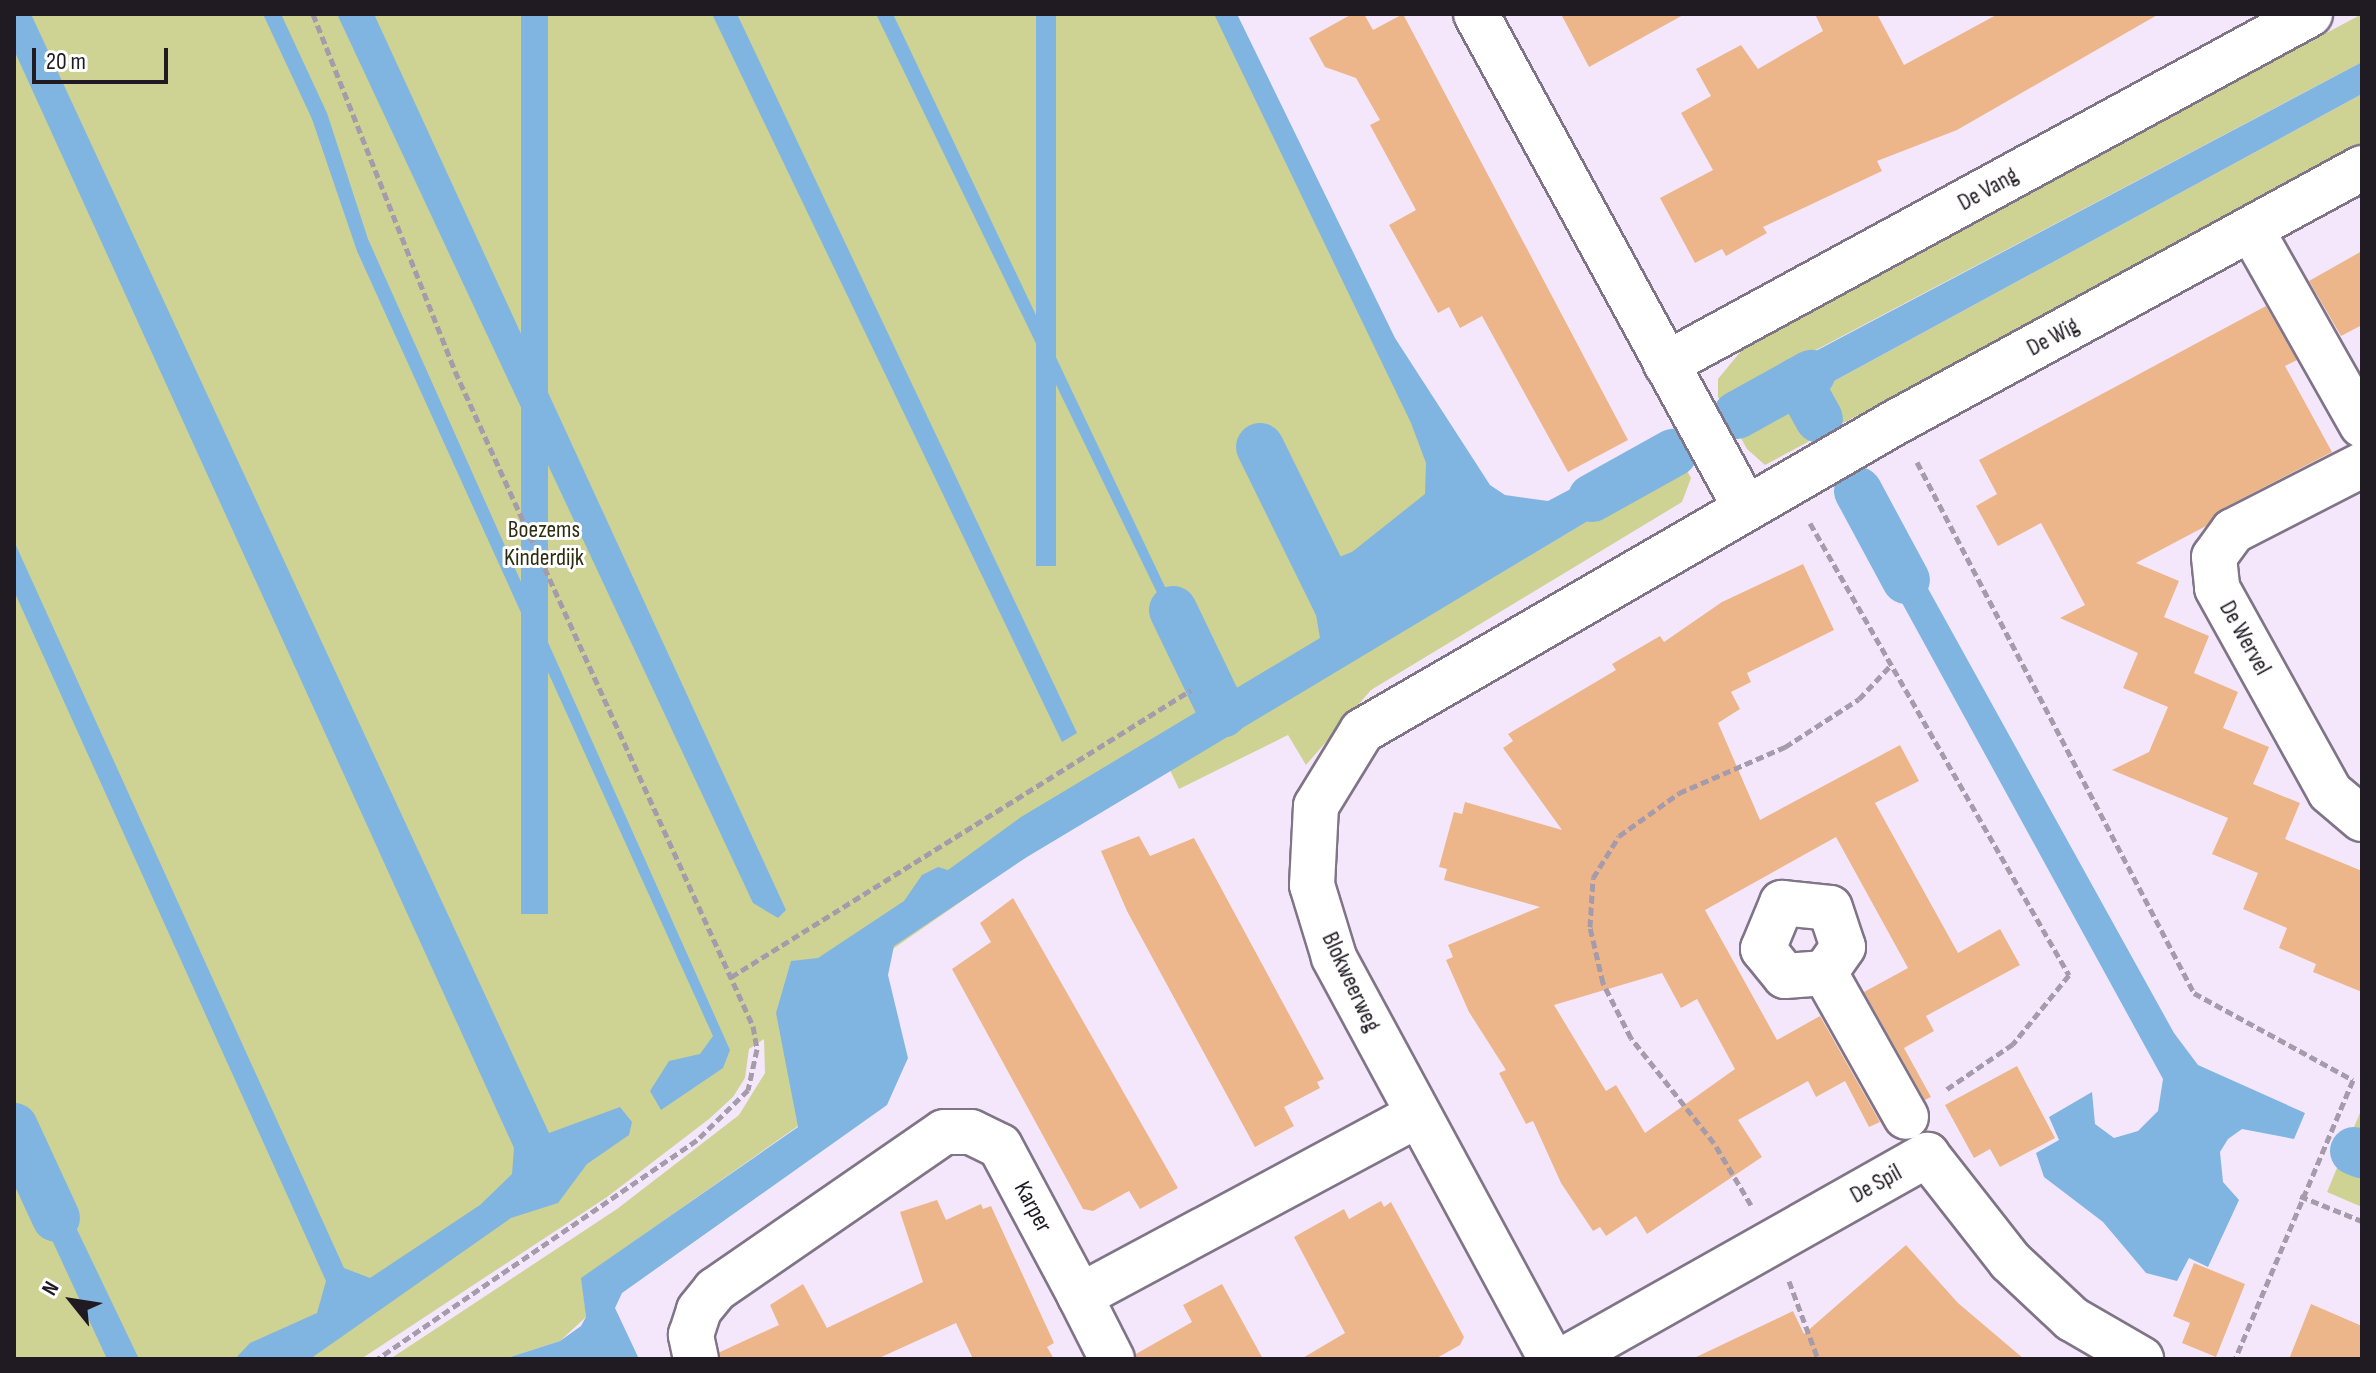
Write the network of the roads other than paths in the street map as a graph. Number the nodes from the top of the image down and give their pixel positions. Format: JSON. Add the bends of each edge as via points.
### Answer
{"nodes":[{"id":1,"x":1476,"y":14,"type":"edge"},
{"id":2,"x":2310,"y":14,"type":"edge"},
{"id":3,"x":2362,"y":168,"type":"edge"},
{"id":4,"x":2251,"y":229,"type":"junction"},
{"id":5,"x":1666,"y":364,"type":"junction"},
{"id":6,"x":2362,"y":425,"type":"edge"},
{"id":7,"x":2362,"y":465,"type":"edge"},
{"id":8,"x":1745,"y":507,"type":"junction"},
{"id":9,"x":2362,"y":819,"type":"edge"},
{"id":10,"x":1825,"y":973,"type":"dead end"},
{"id":11,"x":1418,"y":1115,"type":"junction"},
{"id":12,"x":1906,"y":1117,"type":"road end"},
{"id":13,"x":1080,"y":1296,"type":"junction"},
{"id":14,"x":696,"y":1359,"type":"edge"},
{"id":15,"x":1112,"y":1359,"type":"edge"},
{"id":16,"x":1551,"y":1359,"type":"edge"},
{"id":17,"x":1565,"y":1359,"type":"edge"},
{"id":18,"x":2141,"y":1359,"type":"edge"}],
"edges":[{"from":1,"to":5,"type":"street"},
{"from":2,"to":5,"type":"street","name":"De Vang"},
{"from":3,"to":4,"type":"street","name":"De Wig"},
{"from":4,"to":6,"type":"street"},
{"from":4,"to":8,"type":"street","name":"De Wig"},
{"from":5,"to":8,"type":"street"},
{"from":7,"to":9,"type":"street","name":"De Wervel","via":[[2233,531],[2214,557],[2217,588],[2330,792]]},
{"from":8,"to":11,"type":"street","name":"Blokweerweg","via":[[1362,731],[1316,806],[1312,885],[1334,957]]},
{"from":10,"to":12,"type":"street"},
{"from":11,"to":13,"type":"street"},
{"from":11,"to":16,"type":"street","name":"Blokweerweg"},
{"from":13,"to":14,"type":"street","name":"Karper","via":[[1000,1146],[971,1132],[944,1132],[715,1290],[699,1310],[691,1335]]},
{"from":13,"to":15,"type":"street","name":"Karper"},
{"from":17,"to":18,"type":"street","name":"De Spil","via":[[1927,1155],[2010,1261],[2072,1319]]}]}
